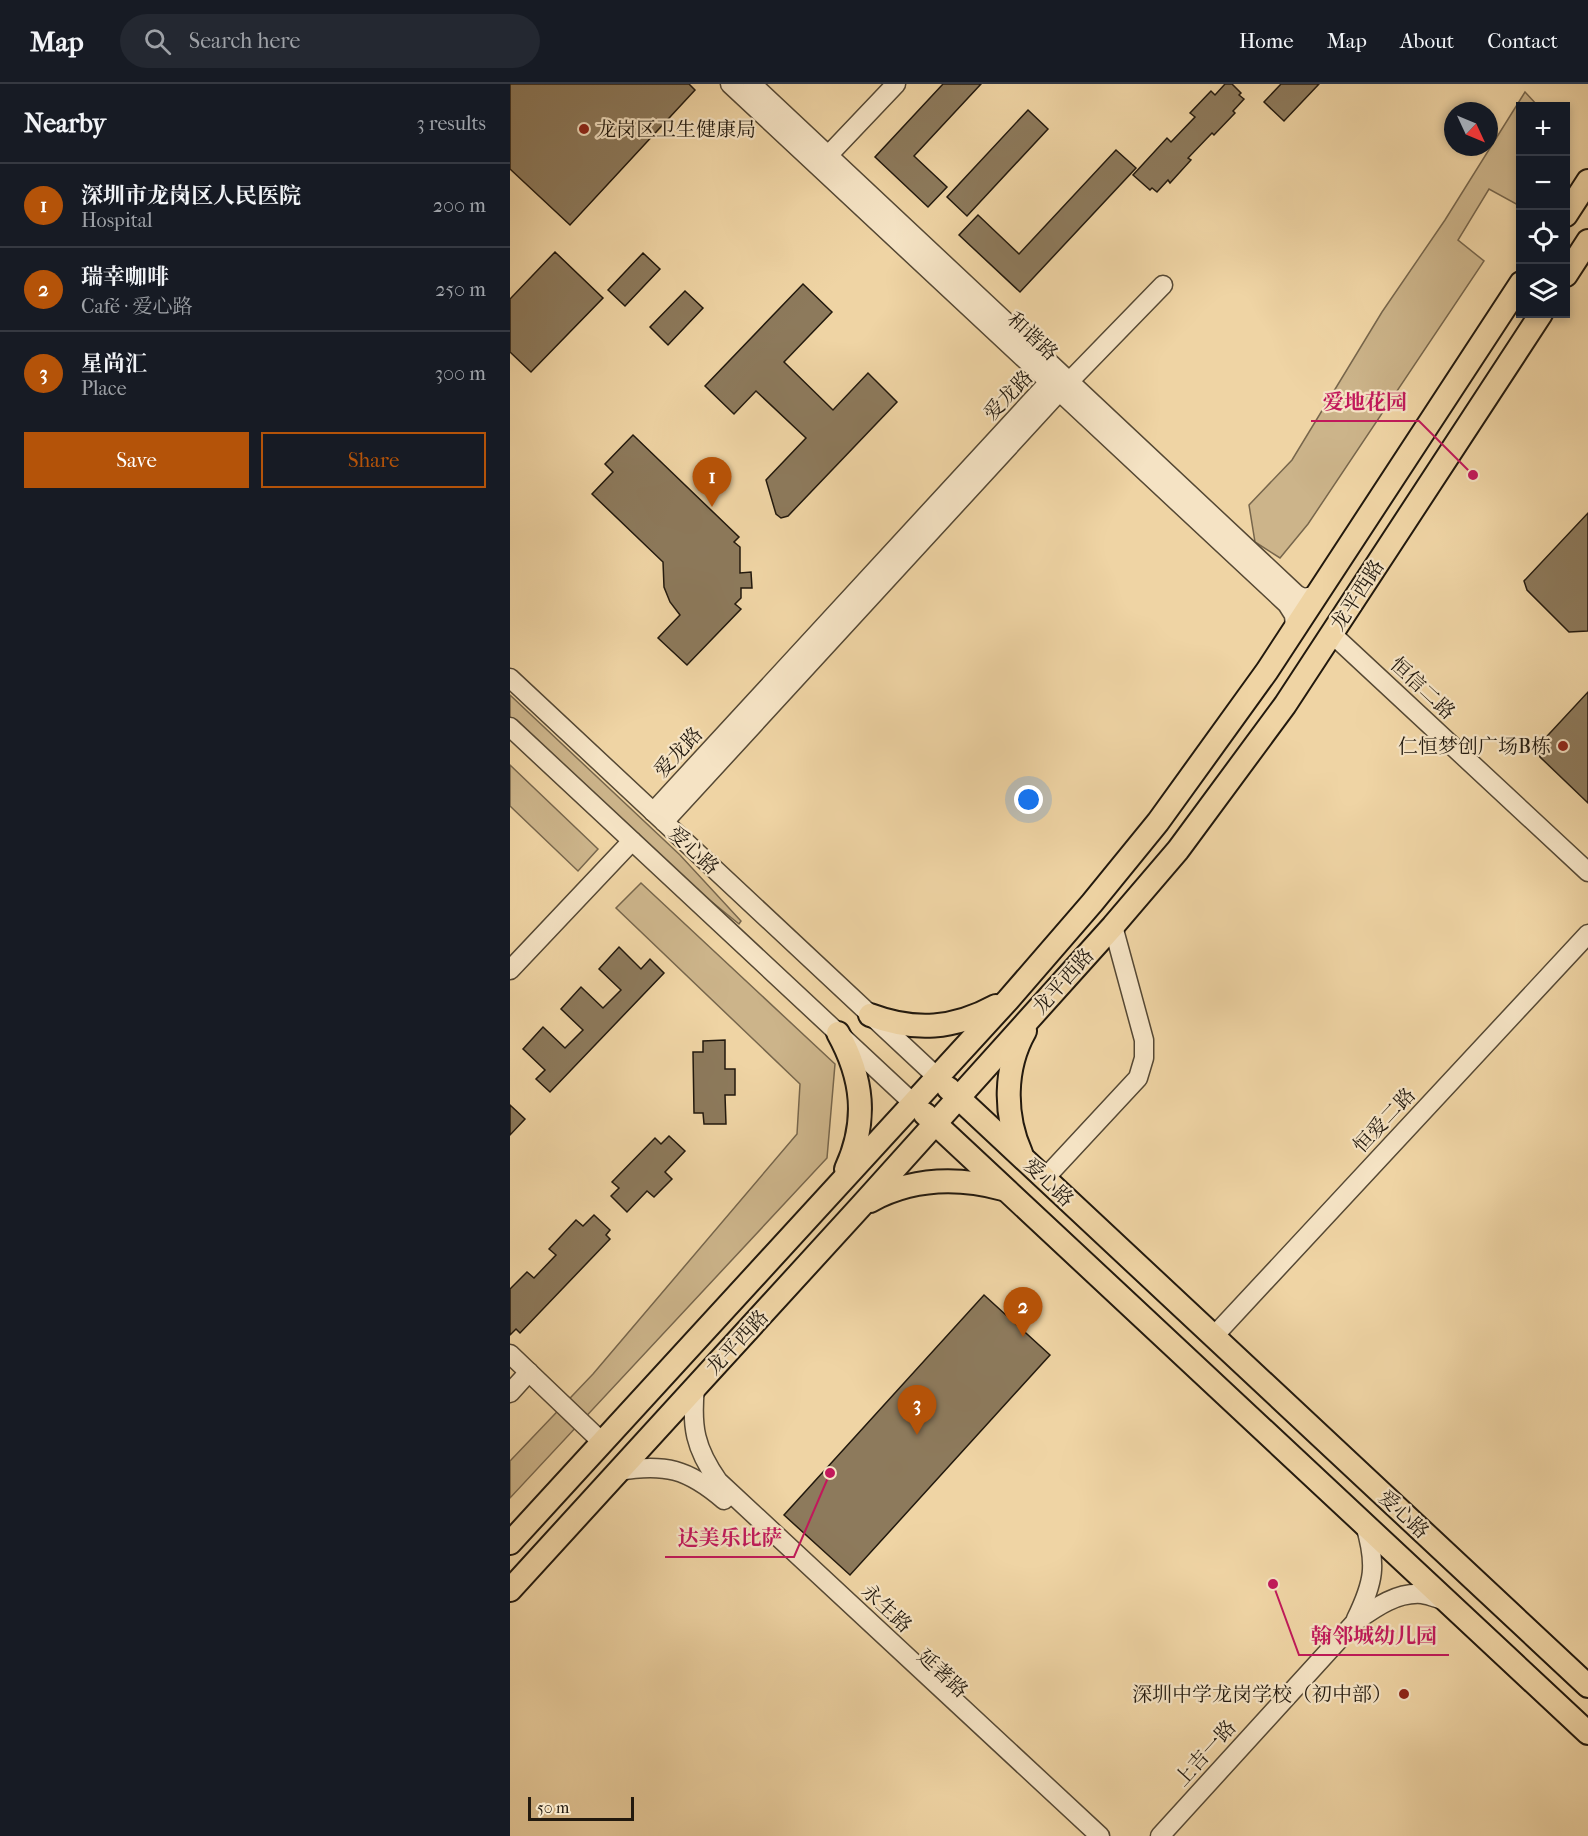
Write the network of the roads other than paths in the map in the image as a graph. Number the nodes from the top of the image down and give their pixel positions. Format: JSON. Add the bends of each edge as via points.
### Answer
{"nodes":[{"id":1,"x":730,"y":84,"type":"edge"},
{"id":2,"x":752,"y":84,"type":"edge"},
{"id":3,"x":896,"y":84,"type":"edge"},
{"id":4,"x":823,"y":161,"type":"junction"},
{"id":5,"x":1588,"y":181,"type":"edge"},
{"id":6,"x":1569,"y":210,"type":"edge"},
{"id":7,"x":1588,"y":241,"type":"edge"},
{"id":8,"x":1570,"y":269,"type":"edge"},
{"id":9,"x":1163,"y":285,"type":"dead end"},
{"id":10,"x":1516,"y":291,"type":"edge"},
{"id":11,"x":1538,"y":318,"type":"edge"},
{"id":12,"x":1059,"y":385,"type":"junction"},
{"id":13,"x":1315,"y":596,"type":"junction"},
{"id":14,"x":1294,"y":628,"type":"junction"},
{"id":15,"x":1332,"y":634,"type":"junction"},
{"id":16,"x":510,"y":678,"type":"edge"},
{"id":17,"x":510,"y":727,"type":"edge"},
{"id":18,"x":659,"y":817,"type":"junction"},
{"id":19,"x":632,"y":841,"type":"junction"},
{"id":20,"x":1588,"y":872,"type":"edge"},
{"id":21,"x":1113,"y":926,"type":"junction"},
{"id":22,"x":1588,"y":934,"type":"edge"},
{"id":23,"x":510,"y":970,"type":"edge"},
{"id":24,"x":1008,"y":1000,"type":"junction"},
{"id":25,"x":1036,"y":1011,"type":"junction"},
{"id":26,"x":870,"y":1015,"type":"junction"},
{"id":27,"x":838,"y":1033,"type":"junction"},
{"id":28,"x":937,"y":1077,"type":"junction"},
{"id":29,"x":958,"y":1097,"type":"junction"},
{"id":30,"x":913,"y":1103,"type":"junction"},
{"id":31,"x":935,"y":1123,"type":"junction"},
{"id":32,"x":1017,"y":1151,"type":"junction"},
{"id":33,"x":986,"y":1171,"type":"junction"},
{"id":34,"x":1045,"y":1178,"type":"junction"},
{"id":35,"x":836,"y":1186,"type":"junction"},
{"id":36,"x":1003,"y":1189,"type":"junction"},
{"id":37,"x":861,"y":1206,"type":"junction"},
{"id":38,"x":1214,"y":1336,"type":"junction"},
{"id":39,"x":510,"y":1354,"type":"edge"},
{"id":40,"x":529,"y":1372,"type":"junction"},
{"id":41,"x":695,"y":1387,"type":"junction"},
{"id":42,"x":510,"y":1393,"type":"edge"},
{"id":43,"x":602,"y":1442,"type":"junction"},
{"id":44,"x":618,"y":1471,"type":"junction"},
{"id":45,"x":1365,"y":1525,"type":"junction"},
{"id":46,"x":510,"y":1543,"type":"edge"},
{"id":47,"x":510,"y":1590,"type":"edge"},
{"id":48,"x":1448,"y":1602,"type":"junction"},
{"id":49,"x":1356,"y":1621,"type":"junction"},
{"id":50,"x":1588,"y":1686,"type":"edge"},
{"id":51,"x":1588,"y":1733,"type":"edge"},
{"id":52,"x":1084,"y":1836,"type":"edge"},
{"id":53,"x":1100,"y":1836,"type":"edge"},
{"id":54,"x":1161,"y":1836,"type":"edge"}],
"edges":[{"from":1,"to":4,"type":"street","name":"和谐路"},
{"from":2,"to":4,"type":"street","name":"和谐路"},
{"from":3,"to":4,"type":"street"},
{"from":4,"to":12,"type":"street","name":"和谐路"},
{"from":5,"to":6,"type":"main road"},
{"from":7,"to":8,"type":"main road"},
{"from":9,"to":12,"type":"street","name":"爱龙路"},
{"from":10,"to":13,"type":"main road","name":"龙平西路"},
{"from":11,"to":15,"type":"main road","name":"龙平西路"},
{"from":12,"to":13,"type":"street","name":"和谐路","via":[[1296,594],[1303,598]]},
{"from":12,"to":14,"type":"street","name":"和谐路","via":[[1287,604],[1294,615]]},
{"from":12,"to":18,"type":"street","name":"爱龙路"},
{"from":13,"to":14,"type":"main road","name":"龙平西路"},
{"from":14,"to":24,"type":"main road","name":"龙平西路","via":[[1158,822]]},
{"from":15,"to":20,"type":"street","name":"恒信二路"},
{"from":15,"to":21,"type":"main road","name":"龙平西路","via":[[1178,850]]},
{"from":16,"to":18,"type":"street","name":"爱心路"},
{"from":17,"to":19,"type":"street","name":"爱心路"},
{"from":18,"to":26,"type":"street","name":"爱心路"},
{"from":19,"to":23,"type":"street"},
{"from":19,"to":27,"type":"street","name":"爱心路"},
{"from":21,"to":25,"type":"main road","name":"龙平西路"},
{"from":21,"to":34,"type":"street","via":[[1144,1040],[1144,1058],[1138,1078]]},
{"from":22,"to":38,"type":"street","name":"恒爱二路"},
{"from":24,"to":26,"type":"main road","via":[[983,1013],[933,1026],[893,1024]]},
{"from":24,"to":28,"type":"main road","name":"龙平西路"},
{"from":25,"to":29,"type":"main road","name":"龙平西路"},
{"from":25,"to":32,"type":"main road","via":[[1020,1039],[1010,1083]]},
{"from":26,"to":28,"type":"street","name":"爱心路"},
{"from":27,"to":30,"type":"street","name":"爱心路"},
{"from":27,"to":35,"type":"main road","via":[[855,1068],[860,1103],[854,1146]]},
{"from":28,"to":29,"type":"main road","name":"爱心路"},
{"from":28,"to":30,"type":"main road","name":"龙平西路"},
{"from":29,"to":31,"type":"main road","name":"龙平西路"},
{"from":29,"to":32,"type":"main road","name":"爱心路"},
{"from":30,"to":31,"type":"main road","name":"爱心路"},
{"from":30,"to":35,"type":"main road","name":"龙平西路"},
{"from":31,"to":33,"type":"main road","name":"爱心路"},
{"from":31,"to":37,"type":"main road","name":"龙平西路"},
{"from":32,"to":33,"type":"main road","via":[[995,1141],[986,1146],[981,1157]]},
{"from":32,"to":34,"type":"main road","name":"爱心路"},
{"from":33,"to":36,"type":"main road","name":"爱心路"},
{"from":34,"to":38,"type":"main road","name":"爱心路"},
{"from":35,"to":43,"type":"main road","name":"龙平西路"},
{"from":36,"to":37,"type":"main road","via":[[977,1182],[932,1181],[885,1193]]},
{"from":36,"to":45,"type":"main road","name":"爱心路"},
{"from":37,"to":41,"type":"main road","name":"龙平西路"},
{"from":38,"to":50,"type":"main road","name":"爱心路"},
{"from":39,"to":40,"type":"street"},
{"from":40,"to":42,"type":"street"},
{"from":40,"to":43,"type":"street"},
{"from":41,"to":44,"type":"main road","name":"龙平西路"},
{"from":41,"to":53,"type":"street","name":"永生路","via":[[695,1436],[718,1481]]},
{"from":43,"to":46,"type":"main road","name":"龙平西路"},
{"from":44,"to":47,"type":"main road","name":"龙平西路"},
{"from":44,"to":52,"type":"street","name":"延著路","via":[[665,1468],[690,1475],[711,1489]]},
{"from":45,"to":48,"type":"main road","name":"爱心路"},
{"from":45,"to":49,"type":"street","name":"上吉一路","via":[[1373,1571]]},
{"from":48,"to":49,"type":"street","name":"上吉一路","via":[[1423,1594],[1402,1596]]},
{"from":48,"to":51,"type":"main road","name":"爱心路"},
{"from":49,"to":54,"type":"street","name":"上吉一路"}]}
